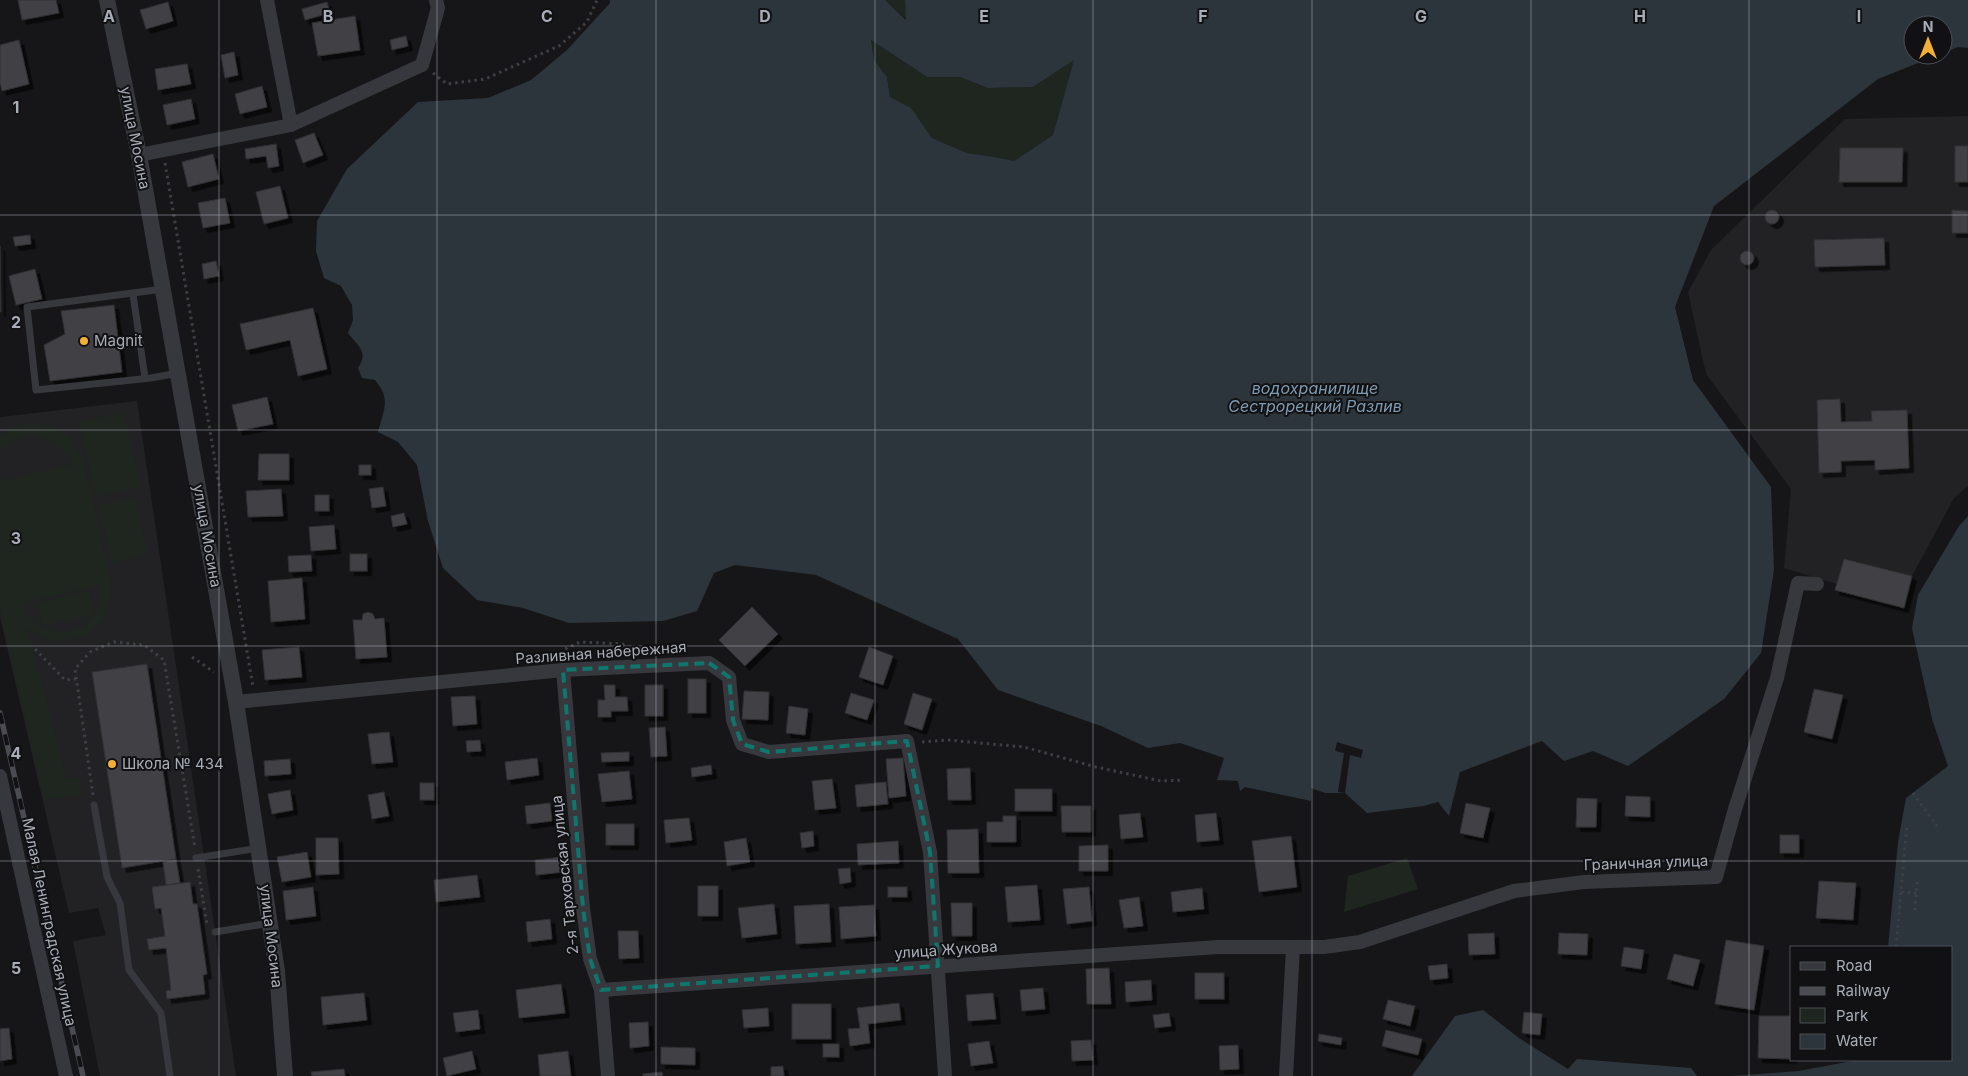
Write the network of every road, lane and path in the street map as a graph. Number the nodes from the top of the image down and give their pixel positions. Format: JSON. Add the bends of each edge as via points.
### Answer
{"nodes":[{"id":1,"x":107,"y":0,"type":"edge"},
{"id":2,"x":267,"y":0,"type":"edge"},
{"id":3,"x":436,"y":0,"type":"edge"},
{"id":4,"x":597,"y":0,"type":"edge"},
{"id":5,"x":422,"y":65,"type":"junction"},
{"id":6,"x":291,"y":125,"type":"junction"},
{"id":7,"x":162,"y":150,"type":"junction"},
{"id":8,"x":139,"y":155,"type":"junction"},
{"id":9,"x":163,"y":289,"type":"junction"},
{"id":10,"x":133,"y":294,"type":"junction"},
{"id":11,"x":178,"y":372,"type":"junction"},
{"id":12,"x":145,"y":378,"type":"junction"},
{"id":13,"x":1817,"y":584,"type":"dead end"},
{"id":14,"x":35,"y":649,"type":"dead end"},
{"id":15,"x":630,"y":666,"type":"junction"},
{"id":16,"x":563,"y":670,"type":"junction"},
{"id":17,"x":76,"y":679,"type":"junction"},
{"id":18,"x":255,"y":700,"type":"junction"},
{"id":19,"x":236,"y":702,"type":"junction"},
{"id":20,"x":907,"y":741,"type":"junction"},
{"id":21,"x":0,"y":776,"type":"edge"},
{"id":22,"x":1184,"y":780,"type":"dead end"},
{"id":23,"x":1913,"y":793,"type":"dead end"},
{"id":24,"x":94,"y":805,"type":"joint"},
{"id":25,"x":1907,"y":824,"type":"dead end"},
{"id":26,"x":1937,"y":826,"type":"dead end"},
{"id":27,"x":259,"y":848,"type":"junction"},
{"id":28,"x":196,"y":858,"type":"junction"},
{"id":29,"x":1917,"y":882,"type":"dead end"},
{"id":30,"x":1901,"y":892,"type":"junction"},
{"id":31,"x":1916,"y":893,"type":"junction"},
{"id":32,"x":1915,"y":910,"type":"dead end"},
{"id":33,"x":270,"y":923,"type":"junction"},
{"id":34,"x":212,"y":931,"type":"joint"},
{"id":35,"x":1896,"y":946,"type":"edge"},
{"id":36,"x":1293,"y":948,"type":"junction"},
{"id":37,"x":938,"y":966,"type":"junction"},
{"id":38,"x":601,"y":990,"type":"junction"},
{"id":39,"x":66,"y":1076,"type":"edge"},
{"id":40,"x":170,"y":1076,"type":"edge"},
{"id":41,"x":285,"y":1076,"type":"edge"},
{"id":42,"x":608,"y":1076,"type":"edge"},
{"id":43,"x":945,"y":1076,"type":"edge"},
{"id":44,"x":1286,"y":1076,"type":"edge"}],
"edges":[{"from":1,"to":8,"type":"street","name":"улица Мосина"},
{"from":2,"to":6,"type":"street"},
{"from":3,"to":5,"type":"street","via":[[438,8]]},
{"from":4,"to":5,"type":"path","via":[[587,22],[559,46],[485,79],[447,84]]},
{"from":5,"to":6,"type":"street"},
{"from":6,"to":7,"type":"street"},
{"from":7,"to":8,"type":"street"},
{"from":7,"to":18,"type":"path"},
{"from":8,"to":9,"type":"street","name":"улица Мосина"},
{"from":9,"to":10,"type":"lane"},
{"from":9,"to":11,"type":"street","name":"улица Мосина"},
{"from":10,"to":12,"type":"lane"},
{"from":10,"to":12,"type":"lane","via":[[27,307],[36,390]]},
{"from":11,"to":12,"type":"lane"},
{"from":11,"to":19,"type":"street","name":"улица Мосина"},
{"from":13,"to":36,"type":"street","name":"Граничная улица","via":[[1798,583],[1777,678],[1716,877],[1584,882],[1514,890],[1360,942]]},
{"from":14,"to":17,"type":"path","via":[[65,680]]},
{"from":15,"to":16,"type":"street","name":"Разливная набережная"},
{"from":15,"to":16,"type":"path","via":[[623,644],[580,642],[565,649]]},
{"from":15,"to":20,"type":"street","name":"Разливная набережная","via":[[709,663],[729,677],[733,720],[742,744],[769,752]]},
{"from":16,"to":18,"type":"street","name":"Разливная набережная"},
{"from":16,"to":38,"type":"street","name":"2-я Тарховская улица","via":[[583,908],[590,959]]},
{"from":17,"to":24,"type":"path"},
{"from":17,"to":28,"type":"path","via":[[75,669],[90,652],[114,642],[144,645],[164,660]]},
{"from":18,"to":19,"type":"street","name":"Разливная набережная"},
{"from":19,"to":27,"type":"street","name":"улица Мосина"},
{"from":20,"to":22,"type":"path","via":[[932,743],[948,740],[1024,747],[1161,781]]},
{"from":20,"to":37,"type":"street","via":[[930,852]]},
{"from":21,"to":39,"type":"street","name":"Малая Ленинградская улица"},
{"from":23,"to":26,"type":"path"},
{"from":24,"to":40,"type":"lane","via":[[108,877],[120,903],[129,970],[161,1013]]},
{"from":25,"to":30,"type":"path"},
{"from":27,"to":28,"type":"lane"},
{"from":27,"to":33,"type":"street","name":"улица Мосина"},
{"from":28,"to":34,"type":"path"},
{"from":29,"to":31,"type":"path"},
{"from":30,"to":31,"type":"path"},
{"from":30,"to":35,"type":"path"},
{"from":31,"to":32,"type":"path"},
{"from":33,"to":34,"type":"lane"},
{"from":33,"to":41,"type":"street","name":"улица Мосина"},
{"from":36,"to":37,"type":"street","name":"улица Жукова","via":[[1218,947]]},
{"from":36,"to":44,"type":"street"},
{"from":37,"to":38,"type":"street","name":"улица Жукова"},
{"from":37,"to":43,"type":"street"},
{"from":38,"to":42,"type":"street","name":"2-я Тарховская улица"}]}
